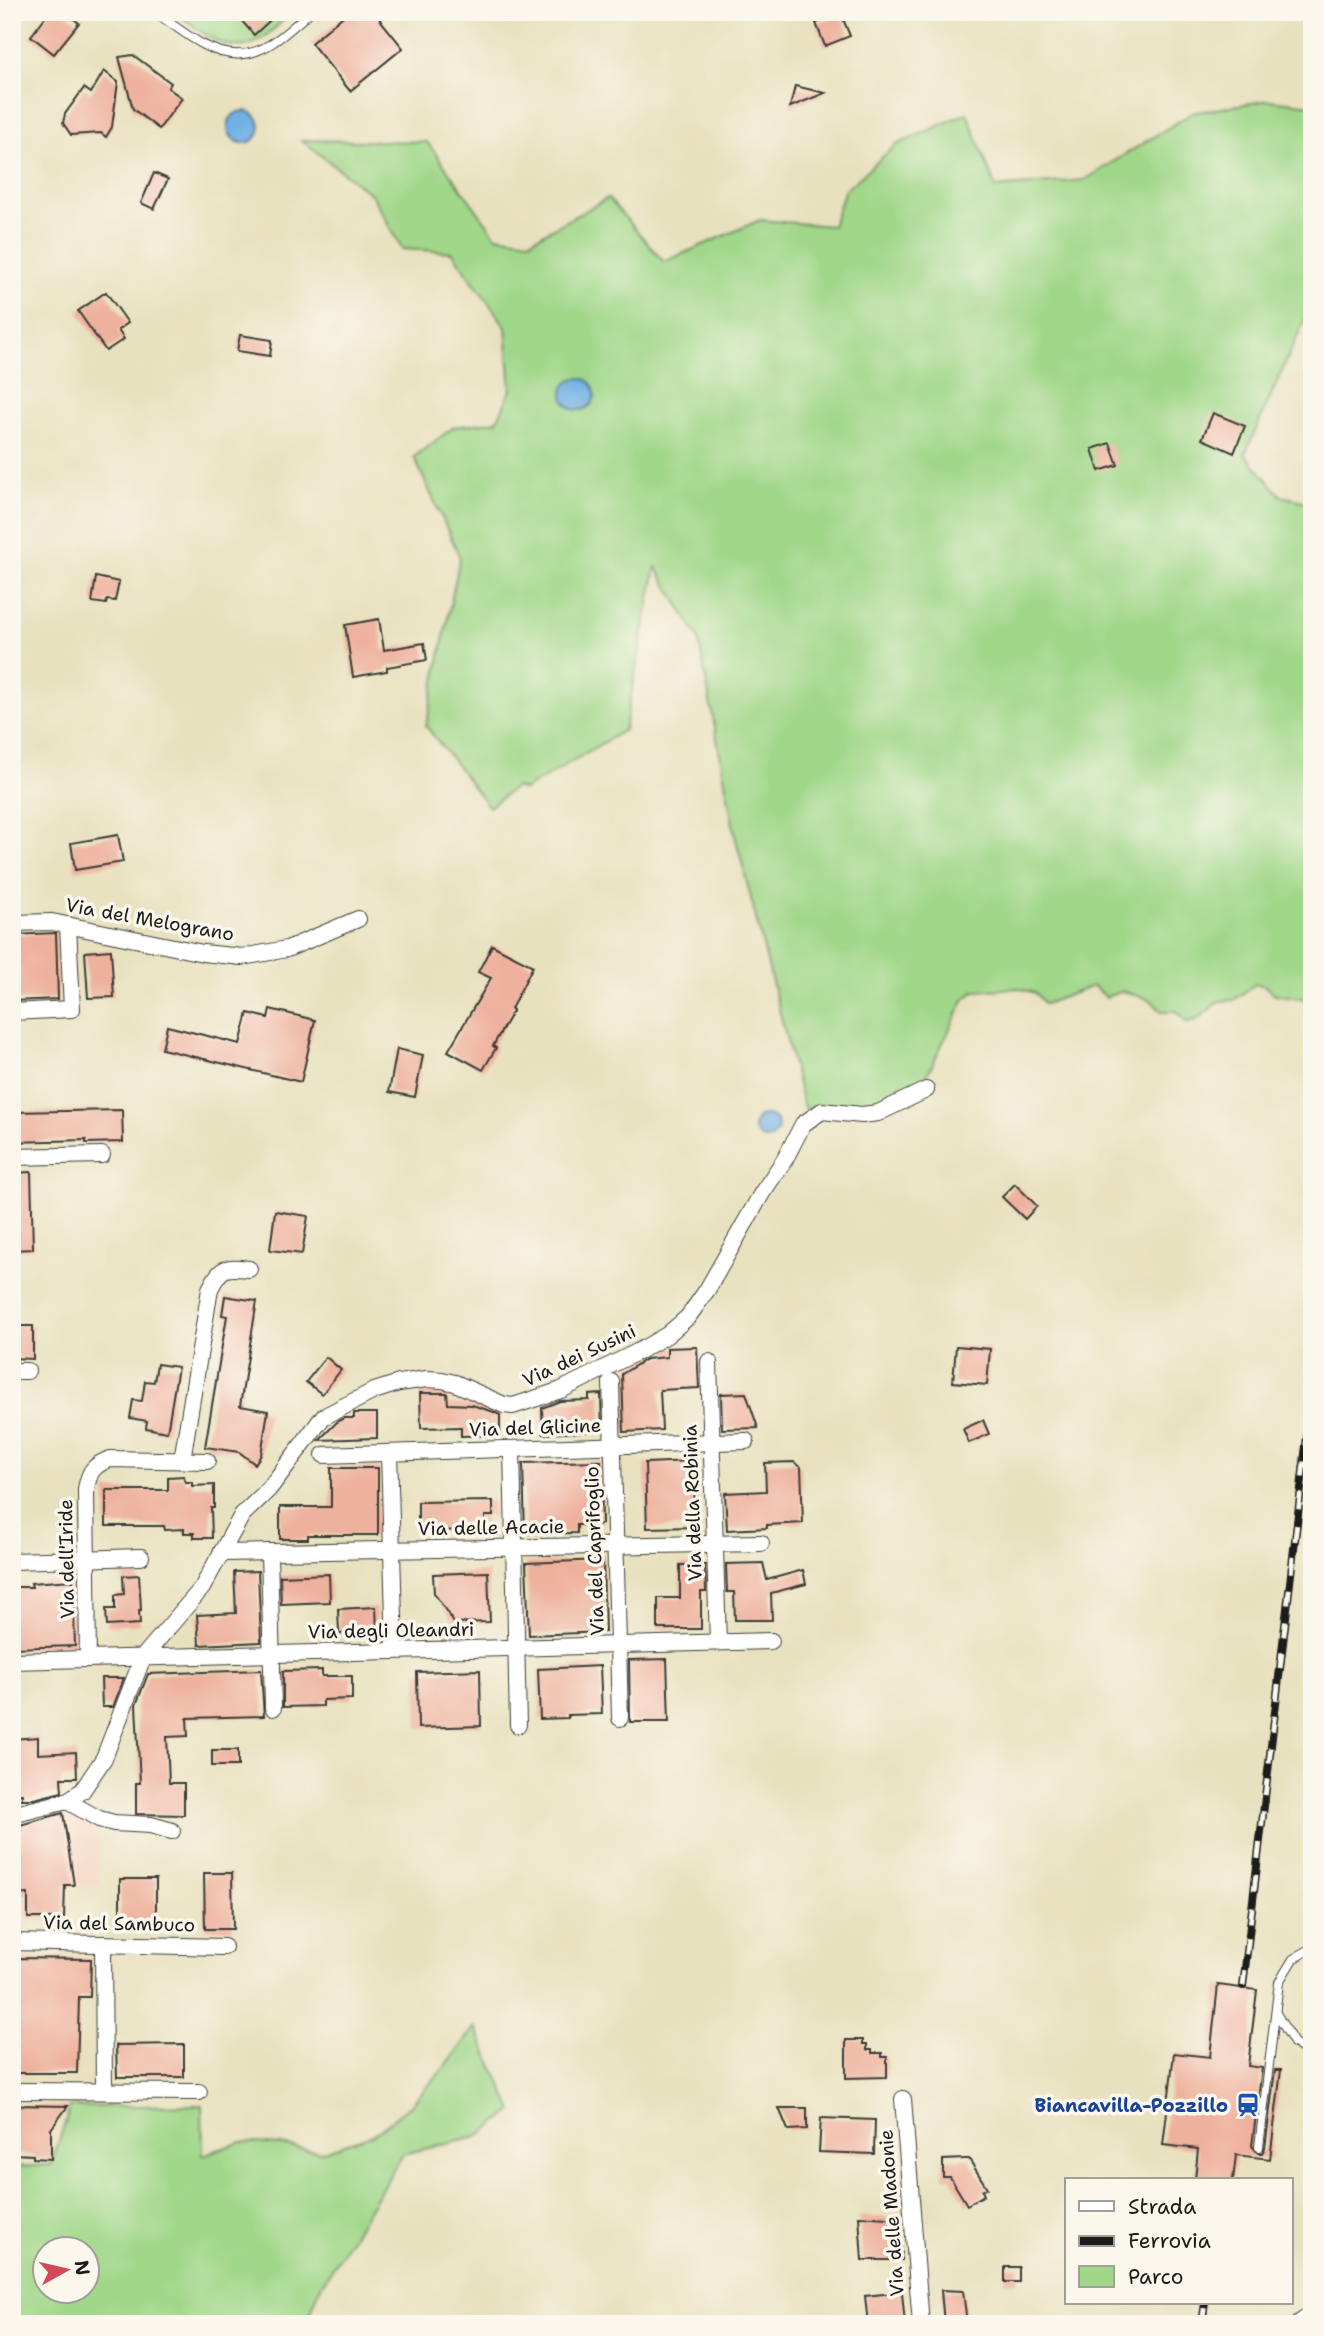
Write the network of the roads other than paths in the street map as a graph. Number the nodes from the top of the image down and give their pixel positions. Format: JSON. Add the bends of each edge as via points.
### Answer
{"nodes":[{"id":1,"x":153,"y":12,"type":"edge"},
{"id":2,"x":310,"y":12,"type":"edge"},
{"id":3,"x":358,"y":919,"type":"dead end"},
{"id":4,"x":12,"y":923,"type":"edge"},
{"id":5,"x":68,"y":925,"type":"junction"},
{"id":6,"x":12,"y":1012,"type":"edge"},
{"id":7,"x":926,"y":1090,"type":"dead end"},
{"id":8,"x":102,"y":1155,"type":"dead end"},
{"id":9,"x":12,"y":1157,"type":"edge"},
{"id":10,"x":249,"y":1269,"type":"dead end"},
{"id":11,"x":709,"y":1362,"type":"dead end"},
{"id":12,"x":611,"y":1382,"type":"dead end"},
{"id":13,"x":746,"y":1441,"type":"dead end"},
{"id":14,"x":711,"y":1442,"type":"junction"},
{"id":15,"x":613,"y":1445,"type":"junction"},
{"id":16,"x":512,"y":1449,"type":"junction"},
{"id":17,"x":389,"y":1453,"type":"junction"},
{"id":18,"x":324,"y":1455,"type":"dead end"},
{"id":19,"x":182,"y":1460,"type":"junction"},
{"id":20,"x":207,"y":1461,"type":"dead end"},
{"id":21,"x":761,"y":1543,"type":"dead end"},
{"id":22,"x":715,"y":1544,"type":"junction"},
{"id":23,"x":615,"y":1546,"type":"junction"},
{"id":24,"x":514,"y":1548,"type":"junction"},
{"id":25,"x":392,"y":1550,"type":"junction"},
{"id":26,"x":269,"y":1552,"type":"junction"},
{"id":27,"x":222,"y":1553,"type":"junction"},
{"id":28,"x":141,"y":1557,"type":"dead end"},
{"id":29,"x":87,"y":1559,"type":"junction"},
{"id":30,"x":12,"y":1561,"type":"edge"},
{"id":31,"x":771,"y":1641,"type":"dead end"},
{"id":32,"x":718,"y":1642,"type":"junction"},
{"id":33,"x":618,"y":1645,"type":"junction"},
{"id":34,"x":516,"y":1648,"type":"junction"},
{"id":35,"x":395,"y":1651,"type":"junction"},
{"id":36,"x":272,"y":1654,"type":"junction"},
{"id":37,"x":143,"y":1657,"type":"junction"},
{"id":38,"x":88,"y":1659,"type":"junction"},
{"id":39,"x":12,"y":1661,"type":"edge"},
{"id":40,"x":273,"y":1708,"type":"dead end"},
{"id":41,"x":620,"y":1718,"type":"dead end"},
{"id":42,"x":518,"y":1725,"type":"dead end"},
{"id":43,"x":67,"y":1801,"type":"junction"},
{"id":44,"x":12,"y":1815,"type":"edge"},
{"id":45,"x":172,"y":1831,"type":"dead end"},
{"id":46,"x":12,"y":1942,"type":"edge"},
{"id":47,"x":103,"y":1944,"type":"junction"},
{"id":48,"x":224,"y":1947,"type":"dead end"},
{"id":49,"x":1312,"y":1948,"type":"edge"},
{"id":50,"x":1275,"y":2012,"type":"junction"},
{"id":51,"x":1312,"y":2055,"type":"edge"},
{"id":52,"x":12,"y":2091,"type":"edge"},
{"id":53,"x":104,"y":2091,"type":"junction"},
{"id":54,"x":199,"y":2092,"type":"dead end"},
{"id":55,"x":903,"y":2099,"type":"dead end"},
{"id":56,"x":1259,"y":2147,"type":"dead end"},
{"id":57,"x":1312,"y":2314,"type":"edge"},
{"id":58,"x":921,"y":2324,"type":"edge"},
{"id":59,"x":1298,"y":2324,"type":"edge"}],
"edges":[{"from":1,"to":2,"type":"lane","via":[[205,46],[243,56],[274,43]]},
{"from":3,"to":5,"type":"street","name":"Via del Melograno","via":[[287,950],[242,957]]},
{"from":4,"to":5,"type":"street","name":"Via del Melograno"},
{"from":5,"to":6,"type":"street","via":[[72,1010]]},
{"from":7,"to":27,"type":"street","name":"Via dei Susini","via":[[878,1113],[822,1111],[803,1124],[707,1290],[688,1317],[667,1335],[605,1370],[513,1406],[455,1384],[427,1379],[399,1383],[343,1405],[323,1417],[269,1489],[242,1515]]},
{"from":8,"to":9,"type":"street"},
{"from":10,"to":19,"type":"street","via":[[229,1267],[217,1273],[210,1289]]},
{"from":11,"to":14,"type":"street","name":"Via della Robinia"},
{"from":12,"to":15,"type":"street","name":"Via del Caprifoglio"},
{"from":13,"to":14,"type":"street","name":"Via del Glicine"},
{"from":14,"to":15,"type":"street","name":"Via del Glicine"},
{"from":14,"to":22,"type":"street","name":"Via della Robinia"},
{"from":15,"to":16,"type":"street","name":"Via del Glicine"},
{"from":15,"to":23,"type":"street","name":"Via del Caprifoglio"},
{"from":16,"to":17,"type":"street","name":"Via del Glicine"},
{"from":16,"to":24,"type":"street"},
{"from":17,"to":18,"type":"street","name":"Via del Glicine"},
{"from":17,"to":25,"type":"street"},
{"from":19,"to":20,"type":"street"},
{"from":19,"to":29,"type":"street","name":"Via dell'Iride","via":[[110,1459],[99,1463],[88,1476],[86,1489]]},
{"from":21,"to":22,"type":"street","name":"Via delle Acacie"},
{"from":22,"to":23,"type":"street","name":"Via delle Acacie"},
{"from":22,"to":32,"type":"street","name":"Via della Robinia"},
{"from":23,"to":24,"type":"street","name":"Via delle Acacie"},
{"from":23,"to":33,"type":"street","name":"Via del Caprifoglio"},
{"from":24,"to":25,"type":"street","name":"Via delle Acacie"},
{"from":24,"to":34,"type":"street"},
{"from":25,"to":26,"type":"street","name":"Via delle Acacie"},
{"from":25,"to":35,"type":"street"},
{"from":26,"to":27,"type":"street","name":"Via delle Acacie"},
{"from":26,"to":36,"type":"street"},
{"from":27,"to":37,"type":"street","name":"Via dei Susini","via":[[197,1597]]},
{"from":28,"to":29,"type":"street"},
{"from":29,"to":30,"type":"street"},
{"from":29,"to":38,"type":"street","name":"Via dell'Iride"},
{"from":31,"to":32,"type":"street","name":"Via degli Oleandri"},
{"from":32,"to":33,"type":"street","name":"Via degli Oleandri"},
{"from":33,"to":34,"type":"street","name":"Via degli Oleandri"},
{"from":33,"to":41,"type":"street","name":"Via del Caprifoglio"},
{"from":34,"to":35,"type":"street","name":"Via degli Oleandri"},
{"from":34,"to":42,"type":"street"},
{"from":35,"to":36,"type":"street","name":"Via degli Oleandri"},
{"from":36,"to":37,"type":"street","name":"Via degli Oleandri"},
{"from":36,"to":40,"type":"street"},
{"from":37,"to":38,"type":"street","name":"Via degli Oleandri"},
{"from":37,"to":43,"type":"street","name":"Via dei Susini","via":[[104,1758],[82,1791]]},
{"from":38,"to":39,"type":"street","name":"Via degli Oleandri"},
{"from":43,"to":44,"type":"street"},
{"from":43,"to":45,"type":"street","via":[[99,1819]]},
{"from":46,"to":47,"type":"street","name":"Via del Sambuco"},
{"from":47,"to":48,"type":"street","name":"Via del Sambuco"},
{"from":47,"to":53,"type":"street"},
{"from":49,"to":50,"type":"lane","via":[[1293,1959],[1279,1982]]},
{"from":50,"to":51,"type":"lane","via":[[1294,2043]]},
{"from":50,"to":56,"type":"lane"},
{"from":52,"to":53,"type":"street"},
{"from":53,"to":54,"type":"street"},
{"from":55,"to":58,"type":"street","name":"Via delle Madonie"},
{"from":57,"to":59,"type":"street"}]}
